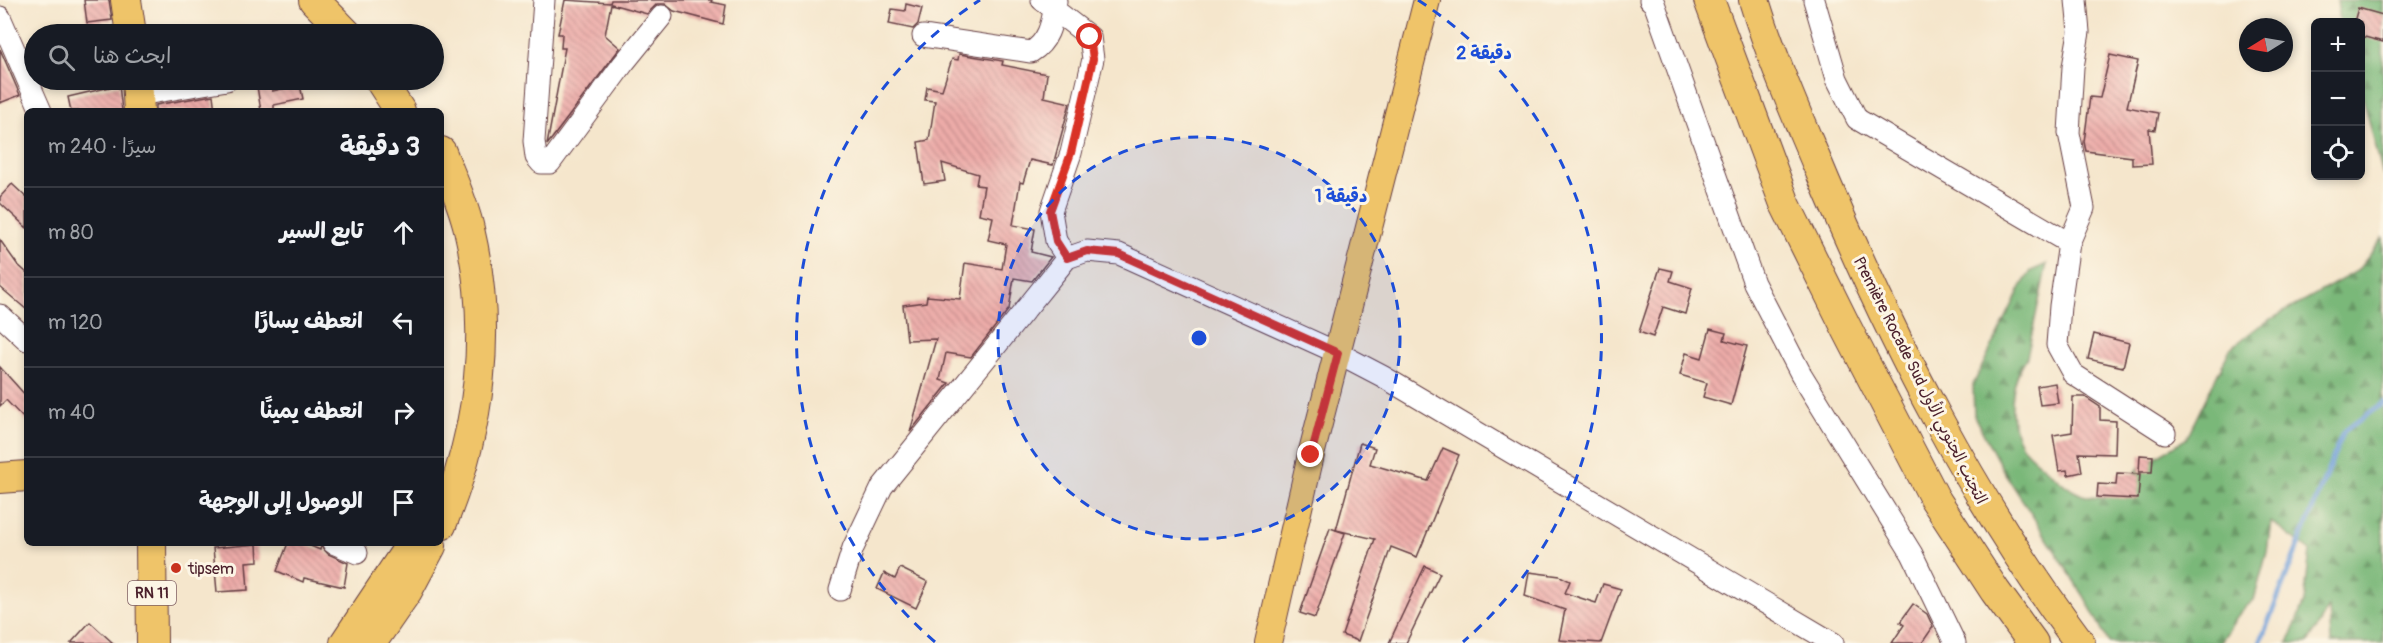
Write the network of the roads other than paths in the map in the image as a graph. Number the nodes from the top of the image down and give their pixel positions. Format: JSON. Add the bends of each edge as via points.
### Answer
{"nodes":[{"id":1,"x":314,"y":0,"type":"edge"},
{"id":2,"x":544,"y":0,"type":"edge"},
{"id":3,"x":1427,"y":0,"type":"edge"},
{"id":4,"x":1650,"y":0,"type":"edge"},
{"id":5,"x":1709,"y":0,"type":"edge"},
{"id":6,"x":1754,"y":0,"type":"edge"},
{"id":7,"x":1814,"y":0,"type":"edge"},
{"id":8,"x":2076,"y":0,"type":"edge"},
{"id":9,"x":1051,"y":4,"type":"edge"},
{"id":10,"x":344,"y":11,"type":"edge"},
{"id":11,"x":662,"y":16,"type":"dead end"},
{"id":12,"x":0,"y":17,"type":"edge"},
{"id":13,"x":359,"y":24,"type":"edge"},
{"id":14,"x":923,"y":36,"type":"dead end"},
{"id":15,"x":24,"y":72,"type":"edge"},
{"id":16,"x":32,"y":90,"type":"edge"},
{"id":17,"x":168,"y":90,"type":"edge"},
{"id":18,"x":386,"y":90,"type":"edge"},
{"id":19,"x":408,"y":90,"type":"edge"},
{"id":20,"x":138,"y":95,"type":"edge"},
{"id":21,"x":40,"y":108,"type":"edge"},
{"id":22,"x":397,"y":108,"type":"edge"},
{"id":23,"x":419,"y":108,"type":"edge"},
{"id":24,"x":444,"y":160,"type":"edge"},
{"id":25,"x":444,"y":214,"type":"edge"},
{"id":26,"x":2069,"y":243,"type":"junction"},
{"id":27,"x":1067,"y":258,"type":"junction"},
{"id":28,"x":0,"y":315,"type":"edge"},
{"id":29,"x":24,"y":337,"type":"edge"},
{"id":30,"x":1338,"y":353,"type":"junction"},
{"id":31,"x":2164,"y":433,"type":"dead end"},
{"id":32,"x":444,"y":463,"type":"edge"},
{"id":33,"x":24,"y":466,"type":"edge"},
{"id":34,"x":0,"y":467,"type":"edge"},
{"id":35,"x":24,"y":476,"type":"edge"},
{"id":36,"x":0,"y":478,"type":"edge"},
{"id":37,"x":444,"y":516,"type":"edge"},
{"id":38,"x":134,"y":546,"type":"edge"},
{"id":39,"x":152,"y":546,"type":"edge"},
{"id":40,"x":340,"y":546,"type":"edge"},
{"id":41,"x":410,"y":546,"type":"edge"},
{"id":42,"x":430,"y":546,"type":"edge"},
{"id":43,"x":357,"y":553,"type":"dead end"},
{"id":44,"x":840,"y":590,"type":"dead end"},
{"id":45,"x":152,"y":613,"type":"junction"},
{"id":46,"x":152,"y":643,"type":"edge"},
{"id":47,"x":345,"y":643,"type":"edge"},
{"id":48,"x":371,"y":643,"type":"edge"},
{"id":49,"x":1268,"y":643,"type":"edge"},
{"id":50,"x":1833,"y":643,"type":"edge"},
{"id":51,"x":1955,"y":643,"type":"edge"},
{"id":52,"x":2033,"y":643,"type":"edge"},
{"id":53,"x":2080,"y":643,"type":"edge"}],
"edges":[{"from":1,"to":10,"type":"highway"},
{"from":2,"to":11,"type":"street","via":[[534,141],[541,163],[550,163],[562,149]]},
{"from":3,"to":30,"type":"main road"},
{"from":4,"to":51,"type":"street","via":[[1754,283],[1801,374],[1912,554]]},
{"from":5,"to":52,"type":"highway","via":[[1785,204],[1846,327],[1935,499]]},
{"from":6,"to":53,"type":"highway","name":"Première Rocade Sud التجنب الجنوبي الأول","via":[[1768,46],[1871,291],[1964,469],[2033,578]]},
{"from":7,"to":26,"type":"street","via":[[1837,79],[1857,119]]},
{"from":8,"to":26,"type":"street","via":[[2079,32],[2069,133],[2084,208]]},
{"from":9,"to":14,"type":"street","via":[[1051,28],[1041,46],[1031,52]]},
{"from":9,"to":27,"type":"street","via":[[1090,37],[1093,59],[1071,153],[1050,211],[1056,241]]},
{"from":10,"to":13,"type":"highway"},
{"from":12,"to":15,"type":"street"},
{"from":16,"to":21,"type":"street"},
{"from":17,"to":20,"type":"street"},
{"from":18,"to":22,"type":"highway"},
{"from":19,"to":23,"type":"highway"},
{"from":24,"to":37,"type":"highway","via":[[469,228],[483,320],[480,378],[470,438]]},
{"from":25,"to":32,"type":"highway","via":[[459,282],[464,343],[459,395]]},
{"from":26,"to":31,"type":"street","via":[[2057,345],[2073,374]]},
{"from":27,"to":30,"type":"street","via":[[1087,251],[1119,254]]},
{"from":27,"to":44,"type":"street","via":[[882,487],[853,548]]},
{"from":28,"to":29,"type":"street"},
{"from":30,"to":49,"type":"main road"},
{"from":30,"to":50,"type":"street"},
{"from":33,"to":34,"type":"highway"},
{"from":35,"to":36,"type":"highway"},
{"from":38,"to":45,"type":"highway","via":[[139,588]]},
{"from":39,"to":45,"type":"highway","number":"RN 11"},
{"from":40,"to":43,"type":"street"},
{"from":41,"to":47,"type":"highway"},
{"from":42,"to":48,"type":"highway","via":[[407,591]]},
{"from":45,"to":46,"type":"highway","number":"RN 11"}]}
